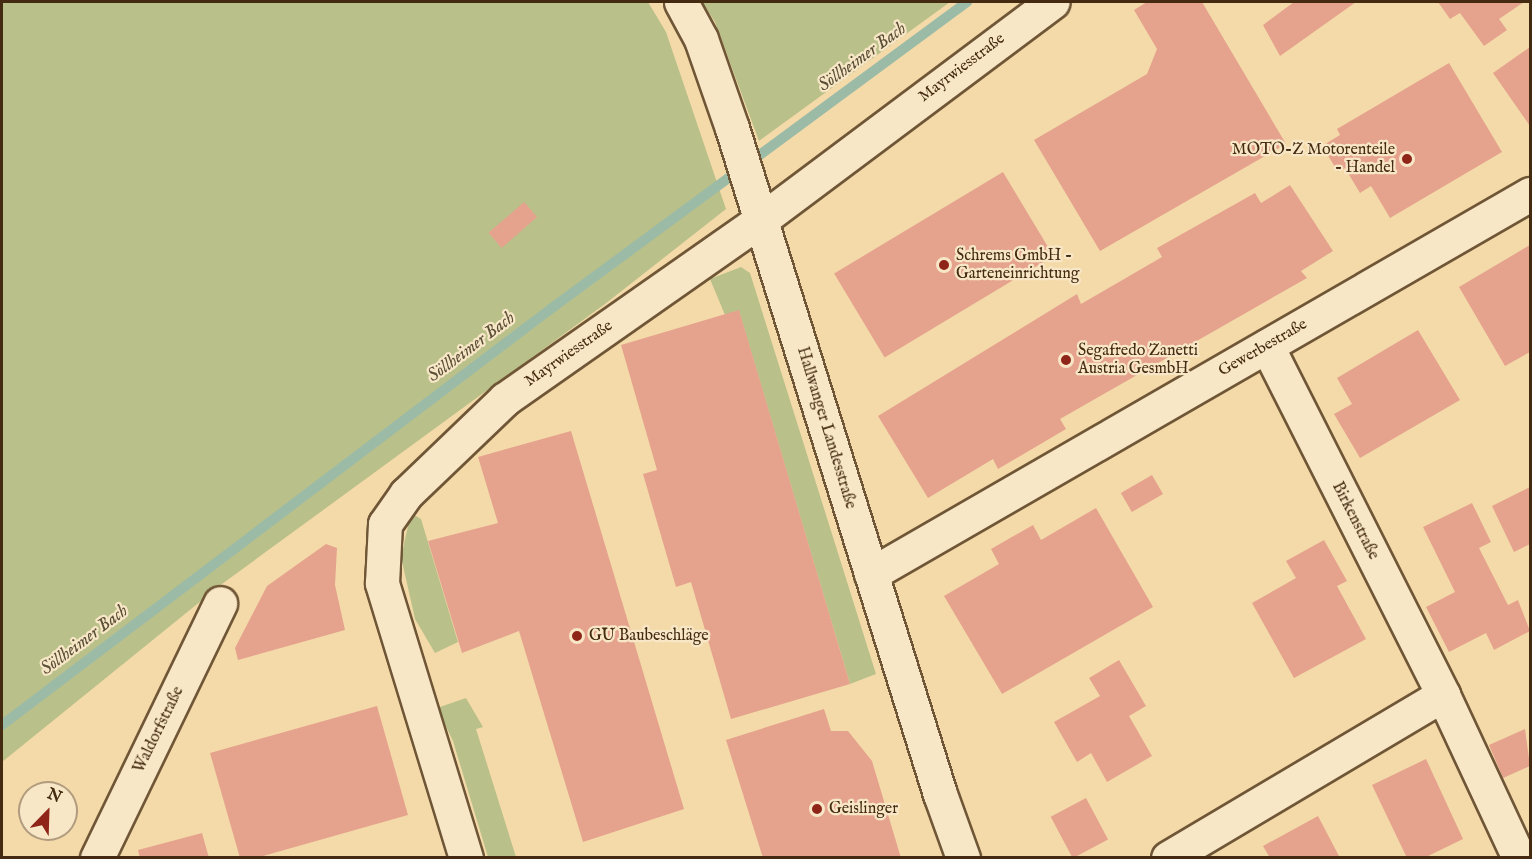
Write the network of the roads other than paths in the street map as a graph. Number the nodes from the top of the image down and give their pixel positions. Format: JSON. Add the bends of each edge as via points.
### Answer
{"nodes":[{"id":1,"x":681,"y":2,"type":"edge"},
{"id":2,"x":1052,"y":2,"type":"edge"},
{"id":3,"x":1530,"y":194,"type":"edge"},
{"id":4,"x":759,"y":213,"type":"junction"},
{"id":5,"x":1267,"y":346,"type":"junction"},
{"id":6,"x":871,"y":573,"type":"junction"},
{"id":7,"x":220,"y":603,"type":"dead end"},
{"id":8,"x":1443,"y":695,"type":"junction"},
{"id":9,"x":97,"y":858,"type":"edge"},
{"id":10,"x":466,"y":858,"type":"edge"},
{"id":11,"x":963,"y":858,"type":"edge"},
{"id":12,"x":1168,"y":858,"type":"edge"},
{"id":13,"x":1519,"y":858,"type":"edge"}],
"edges":[{"from":1,"to":4,"type":"street","name":"Hallwanger Landesstraße","via":[[701,39]]},
{"from":2,"to":4,"type":"street","name":"Mayrwiesstraße"},
{"from":3,"to":5,"type":"street","name":"Gewerbestraße"},
{"from":4,"to":6,"type":"street","name":"Hallwanger Landesstraße"},
{"from":4,"to":10,"type":"street","name":"Mayrwiesstraße","via":[[505,399],[406,494],[385,524],[382,583]]},
{"from":5,"to":6,"type":"street","name":"Gewerbestraße"},
{"from":5,"to":8,"type":"street","name":"Birkenstraße"},
{"from":6,"to":11,"type":"street","name":"Hallwanger Landesstraße"},
{"from":7,"to":9,"type":"street","name":"Waldorfstraße"},
{"from":8,"to":12,"type":"street"},
{"from":8,"to":13,"type":"street","name":"Birkenstraße"}]}
